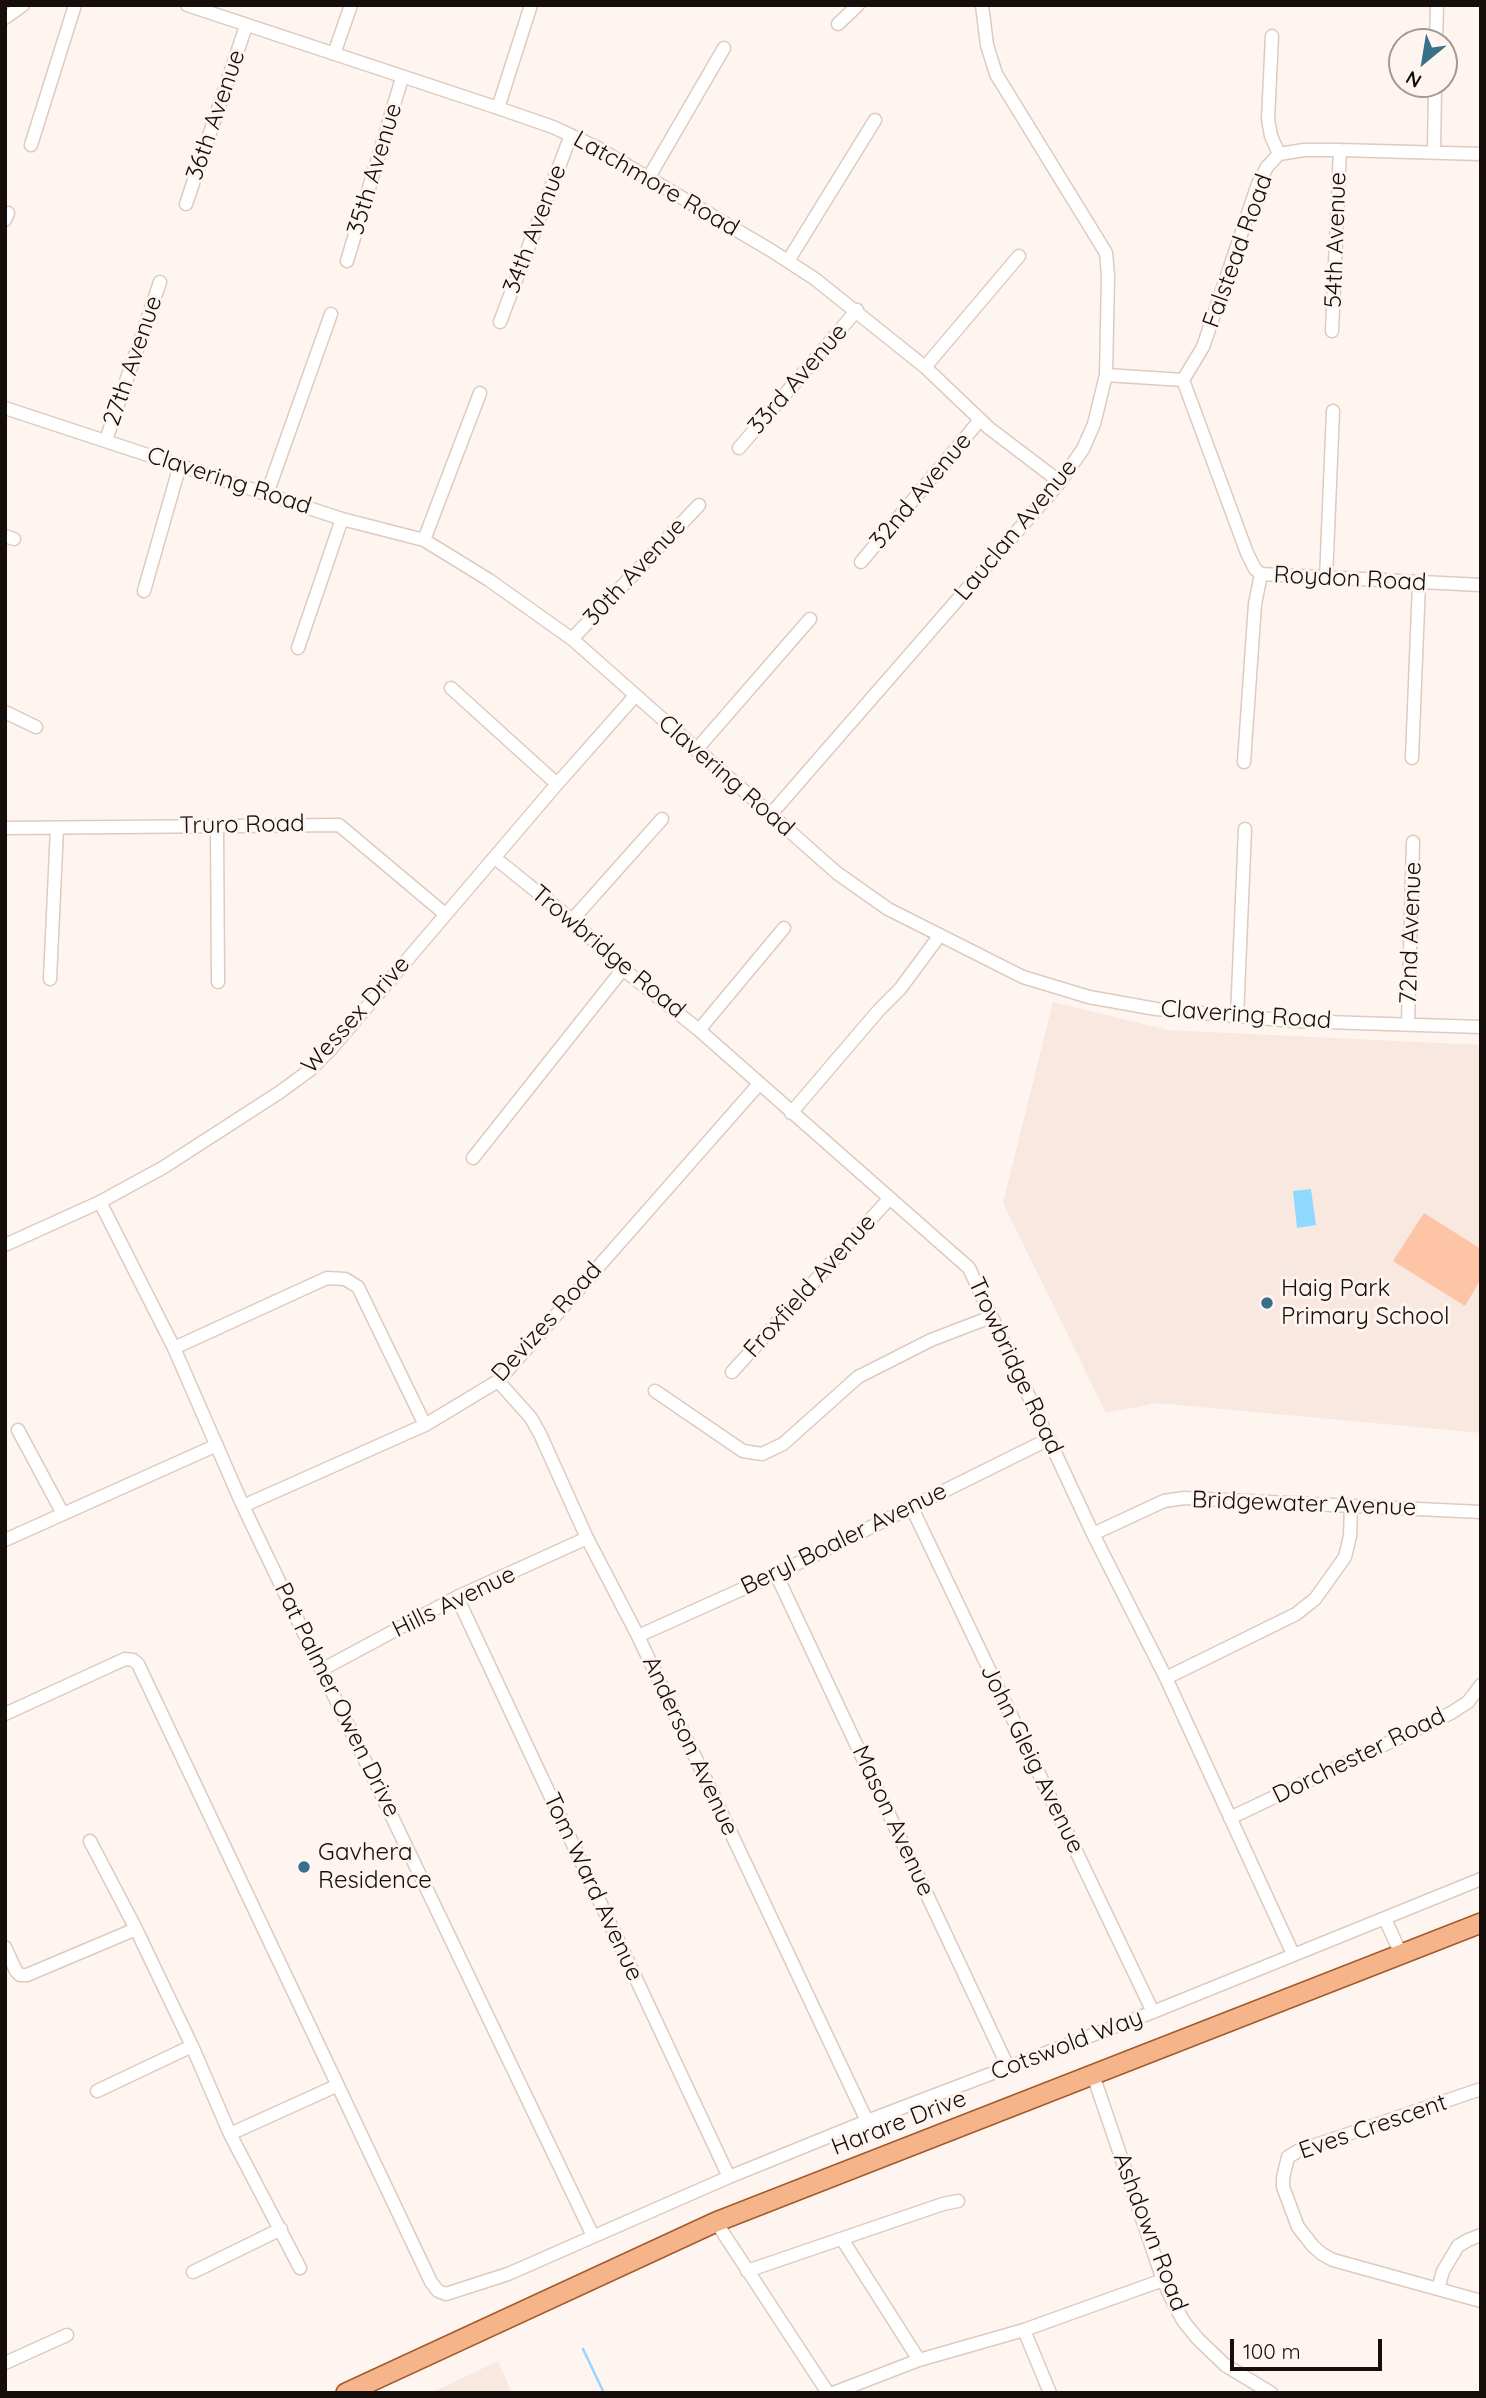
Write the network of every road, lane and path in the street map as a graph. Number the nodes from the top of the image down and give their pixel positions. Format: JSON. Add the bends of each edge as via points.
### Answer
{"nodes":[{"id":1,"x":23,"y":5,"type":"edge"},
{"id":2,"x":75,"y":5,"type":"edge"},
{"id":3,"x":187,"y":5,"type":"edge"},
{"id":4,"x":351,"y":5,"type":"edge"},
{"id":5,"x":531,"y":5,"type":"edge"},
{"id":6,"x":858,"y":5,"type":"edge"},
{"id":7,"x":982,"y":5,"type":"edge"},
{"id":8,"x":1437,"y":5,"type":"edge"},
{"id":9,"x":5,"y":18,"type":"edge"},
{"id":10,"x":838,"y":24,"type":"dead end"},
{"id":11,"x":246,"y":26,"type":"junction"},
{"id":12,"x":1436,"y":28,"type":"edge"},
{"id":13,"x":1272,"y":36,"type":"dead end"},
{"id":14,"x":724,"y":48,"type":"dead end"},
{"id":15,"x":334,"y":54,"type":"junction"},
{"id":16,"x":402,"y":78,"type":"junction"},
{"id":17,"x":1436,"y":98,"type":"edge"},
{"id":18,"x":498,"y":108,"type":"junction"},
{"id":19,"x":875,"y":120,"type":"dead end"},
{"id":20,"x":571,"y":135,"type":"junction"},
{"id":21,"x":31,"y":145,"type":"dead end"},
{"id":22,"x":1339,"y":150,"type":"junction"},
{"id":23,"x":1434,"y":153,"type":"junction"},
{"id":24,"x":1279,"y":154,"type":"junction"},
{"id":25,"x":1481,"y":154,"type":"edge"},
{"id":26,"x":649,"y":177,"type":"junction"},
{"id":27,"x":187,"y":204,"type":"dead end"},
{"id":28,"x":1019,"y":256,"type":"dead end"},
{"id":29,"x":347,"y":261,"type":"dead end"},
{"id":30,"x":788,"y":261,"type":"junction"},
{"id":31,"x":160,"y":282,"type":"dead end"},
{"id":32,"x":857,"y":310,"type":"junction"},
{"id":33,"x":331,"y":314,"type":"dead end"},
{"id":34,"x":500,"y":323,"type":"dead end"},
{"id":35,"x":1332,"y":331,"type":"dead end"},
{"id":36,"x":925,"y":367,"type":"junction"},
{"id":37,"x":1105,"y":376,"type":"junction"},
{"id":38,"x":1183,"y":380,"type":"junction"},
{"id":39,"x":480,"y":393,"type":"dead end"},
{"id":40,"x":5,"y":408,"type":"edge"},
{"id":41,"x":1333,"y":411,"type":"dead end"},
{"id":42,"x":980,"y":420,"type":"junction"},
{"id":43,"x":106,"y":440,"type":"junction"},
{"id":44,"x":739,"y":447,"type":"dead end"},
{"id":45,"x":180,"y":465,"type":"junction"},
{"id":46,"x":1060,"y":482,"type":"junction"},
{"id":47,"x":267,"y":494,"type":"junction"},
{"id":48,"x":699,"y":505,"type":"dead end"},
{"id":49,"x":342,"y":519,"type":"junction"},
{"id":50,"x":424,"y":540,"type":"junction"},
{"id":51,"x":861,"y":562,"type":"dead end"},
{"id":52,"x":1261,"y":574,"type":"junction"},
{"id":53,"x":1326,"y":579,"type":"junction"},
{"id":54,"x":1419,"y":583,"type":"junction"},
{"id":55,"x":1481,"y":585,"type":"edge"},
{"id":56,"x":144,"y":591,"type":"dead end"},
{"id":57,"x":810,"y":619,"type":"dead end"},
{"id":58,"x":572,"y":639,"type":"junction"},
{"id":59,"x":298,"y":648,"type":"dead end"},
{"id":60,"x":451,"y":688,"type":"dead end"},
{"id":61,"x":635,"y":696,"type":"junction"},
{"id":62,"x":5,"y":712,"type":"edge"},
{"id":63,"x":36,"y":727,"type":"dead end"},
{"id":64,"x":696,"y":750,"type":"junction"},
{"id":65,"x":1412,"y":758,"type":"dead end"},
{"id":66,"x":1244,"y":762,"type":"dead end"},
{"id":67,"x":557,"y":784,"type":"junction"},
{"id":68,"x":771,"y":814,"type":"junction"},
{"id":69,"x":662,"y":819,"type":"dead end"},
{"id":70,"x":217,"y":826,"type":"junction"},
{"id":71,"x":5,"y":828,"type":"edge"},
{"id":72,"x":57,"y":828,"type":"junction"},
{"id":73,"x":1245,"y":830,"type":"dead end"},
{"id":74,"x":1413,"y":842,"type":"dead end"},
{"id":75,"x":495,"y":858,"type":"junction"},
{"id":76,"x":445,"y":914,"type":"junction"},
{"id":77,"x":572,"y":920,"type":"junction"},
{"id":78,"x":785,"y":928,"type":"dead end"},
{"id":79,"x":940,"y":935,"type":"junction"},
{"id":80,"x":623,"y":969,"type":"junction"},
{"id":81,"x":50,"y":979,"type":"dead end"},
{"id":82,"x":218,"y":982,"type":"dead end"},
{"id":83,"x":1237,"y":1017,"type":"junction"},
{"id":84,"x":1408,"y":1023,"type":"junction"},
{"id":85,"x":1481,"y":1027,"type":"edge"},
{"id":86,"x":699,"y":1030,"type":"junction"},
{"id":87,"x":759,"y":1084,"type":"junction"},
{"id":88,"x":791,"y":1113,"type":"junction"},
{"id":89,"x":473,"y":1158,"type":"dead end"},
{"id":90,"x":889,"y":1199,"type":"junction"},
{"id":91,"x":100,"y":1202,"type":"junction"},
{"id":92,"x":5,"y":1245,"type":"edge"},
{"id":93,"x":991,"y":1317,"type":"junction"},
{"id":94,"x":174,"y":1348,"type":"junction"},
{"id":95,"x":732,"y":1372,"type":"dead end"},
{"id":96,"x":498,"y":1381,"type":"junction"},
{"id":97,"x":654,"y":1391,"type":"dead end"},
{"id":98,"x":425,"y":1426,"type":"junction"},
{"id":99,"x":18,"y":1430,"type":"dead end"},
{"id":100,"x":1049,"y":1439,"type":"junction"},
{"id":101,"x":216,"y":1445,"type":"junction"},
{"id":102,"x":243,"y":1506,"type":"junction"},
{"id":103,"x":911,"y":1506,"type":"junction"},
{"id":104,"x":1351,"y":1506,"type":"junction"},
{"id":105,"x":1481,"y":1512,"type":"edge"},
{"id":106,"x":63,"y":1514,"type":"junction"},
{"id":107,"x":1093,"y":1534,"type":"junction"},
{"id":108,"x":586,"y":1538,"type":"junction"},
{"id":109,"x":5,"y":1540,"type":"edge"},
{"id":110,"x":776,"y":1574,"type":"junction"},
{"id":111,"x":457,"y":1597,"type":"junction"},
{"id":112,"x":638,"y":1636,"type":"junction"},
{"id":113,"x":323,"y":1669,"type":"junction"},
{"id":114,"x":1166,"y":1678,"type":"junction"},
{"id":115,"x":1481,"y":1685,"type":"edge"},
{"id":116,"x":5,"y":1714,"type":"edge"},
{"id":117,"x":1230,"y":1818,"type":"junction"},
{"id":118,"x":90,"y":1841,"type":"dead end"},
{"id":119,"x":1481,"y":1879,"type":"edge"},
{"id":120,"x":1385,"y":1919,"type":"junction"},
{"id":121,"x":1481,"y":1923,"type":"edge"},
{"id":122,"x":136,"y":1929,"type":"junction"},
{"id":123,"x":5,"y":1947,"type":"edge"},
{"id":124,"x":1293,"y":1954,"type":"junction"},
{"id":125,"x":1401,"y":1954,"type":"junction"},
{"id":126,"x":1153,"y":2012,"type":"junction"},
{"id":127,"x":192,"y":2046,"type":"junction"},
{"id":128,"x":1009,"y":2068,"type":"junction"},
{"id":129,"x":1093,"y":2075,"type":"junction"},
{"id":130,"x":336,"y":2086,"type":"junction"},
{"id":131,"x":1481,"y":2090,"type":"edge"},
{"id":132,"x":97,"y":2091,"type":"dead end"},
{"id":133,"x":867,"y":2121,"type":"junction"},
{"id":134,"x":230,"y":2134,"type":"junction"},
{"id":135,"x":729,"y":2177,"type":"junction"},
{"id":136,"x":958,"y":2201,"type":"dead end"},
{"id":137,"x":716,"y":2222,"type":"junction"},
{"id":138,"x":281,"y":2229,"type":"junction"},
{"id":139,"x":1481,"y":2235,"type":"edge"},
{"id":140,"x":593,"y":2236,"type":"junction"},
{"id":141,"x":842,"y":2239,"type":"junction"},
{"id":142,"x":300,"y":2269,"type":"dead end"},
{"id":143,"x":747,"y":2271,"type":"junction"},
{"id":144,"x":193,"y":2272,"type":"dead end"},
{"id":145,"x":1163,"y":2280,"type":"junction"},
{"id":146,"x":1438,"y":2289,"type":"junction"},
{"id":147,"x":1481,"y":2301,"type":"edge"},
{"id":148,"x":1024,"y":2330,"type":"junction"},
{"id":149,"x":67,"y":2335,"type":"dead end"},
{"id":150,"x":919,"y":2360,"type":"junction"},
{"id":151,"x":5,"y":2363,"type":"edge"},
{"id":152,"x":346,"y":2393,"type":"edge"},
{"id":153,"x":828,"y":2393,"type":"edge"},
{"id":154,"x":834,"y":2393,"type":"edge"},
{"id":155,"x":1049,"y":2393,"type":"edge"},
{"id":156,"x":1271,"y":2393,"type":"edge"}],
"edges":[{"from":1,"to":9,"type":"street"},
{"from":2,"to":21,"type":"street"},
{"from":3,"to":11,"type":"street","name":"Latchmore Road"},
{"from":4,"to":15,"type":"street"},
{"from":5,"to":18,"type":"street"},
{"from":6,"to":10,"type":"street"},
{"from":7,"to":37,"type":"street","name":"Lauclan Avenue","via":[[996,74],[1106,253]]},
{"from":8,"to":12,"type":"street"},
{"from":11,"to":15,"type":"street","name":"Latchmore Road"},
{"from":11,"to":27,"type":"street","name":"36th Avenue"},
{"from":13,"to":24,"type":"street","via":[[1268,119]]},
{"from":14,"to":26,"type":"street"},
{"from":15,"to":16,"type":"street","name":"Latchmore Road"},
{"from":16,"to":18,"type":"street","name":"Latchmore Road"},
{"from":16,"to":29,"type":"street","name":"35th Avenue"},
{"from":17,"to":23,"type":"street"},
{"from":18,"to":20,"type":"street","name":"Latchmore Road"},
{"from":19,"to":30,"type":"street"},
{"from":20,"to":26,"type":"street","name":"Latchmore Road"},
{"from":20,"to":34,"type":"street","name":"34th Avenue"},
{"from":22,"to":23,"type":"street","name":"Falstead Road"},
{"from":22,"to":24,"type":"street","name":"Falstead Road"},
{"from":22,"to":35,"type":"street","name":"54th Avenue"},
{"from":23,"to":25,"type":"street","name":"Falstead Road"},
{"from":24,"to":38,"type":"street","name":"Falstead Road","via":[[1258,184],[1203,347]]},
{"from":26,"to":30,"type":"street","name":"Latchmore Road"},
{"from":28,"to":36,"type":"street"},
{"from":30,"to":32,"type":"street","name":"Latchmore Road"},
{"from":31,"to":43,"type":"street","name":"27th Avenue"},
{"from":32,"to":36,"type":"street","name":"Latchmore Road"},
{"from":32,"to":44,"type":"street","name":"33rd Avenue"},
{"from":33,"to":47,"type":"street"},
{"from":36,"to":42,"type":"street","name":"Latchmore Road"},
{"from":37,"to":38,"type":"street"},
{"from":37,"to":46,"type":"street","name":"Lauclan Avenue","via":[[1088,438]]},
{"from":38,"to":52,"type":"street","name":"Roydon Road","via":[[1247,553]]},
{"from":39,"to":50,"type":"street"},
{"from":40,"to":43,"type":"street","name":"Clavering Road"},
{"from":41,"to":53,"type":"street"},
{"from":42,"to":46,"type":"street","name":"Latchmore Road"},
{"from":42,"to":51,"type":"street","name":"32nd Avenue"},
{"from":43,"to":45,"type":"street","name":"Clavering Road"},
{"from":45,"to":47,"type":"street","name":"Clavering Road"},
{"from":45,"to":56,"type":"street"},
{"from":46,"to":68,"type":"street","name":"Lauclan Avenue"},
{"from":47,"to":49,"type":"street","name":"Clavering Road"},
{"from":48,"to":58,"type":"street","name":"30th Avenue"},
{"from":49,"to":50,"type":"street","name":"Clavering Road"},
{"from":49,"to":59,"type":"street"},
{"from":50,"to":58,"type":"street","name":"Clavering Road"},
{"from":52,"to":53,"type":"street","name":"Roydon Road"},
{"from":52,"to":66,"type":"street"},
{"from":53,"to":54,"type":"street","name":"Roydon Road"},
{"from":54,"to":55,"type":"street","name":"Roydon Road"},
{"from":54,"to":65,"type":"street"},
{"from":57,"to":64,"type":"street"},
{"from":58,"to":61,"type":"street","name":"Clavering Road"},
{"from":60,"to":67,"type":"street"},
{"from":61,"to":64,"type":"street","name":"Clavering Road"},
{"from":61,"to":67,"type":"street","name":"Wessex Drive"},
{"from":62,"to":63,"type":"street"},
{"from":64,"to":68,"type":"street","name":"Clavering Road"},
{"from":67,"to":75,"type":"street","name":"Wessex Drive"},
{"from":68,"to":79,"type":"street","name":"Clavering Road","via":[[837,873],[888,909]]},
{"from":69,"to":77,"type":"street"},
{"from":70,"to":72,"type":"street","name":"Truro Road"},
{"from":70,"to":76,"type":"street","name":"Truro Road","via":[[339,825]]},
{"from":70,"to":82,"type":"street"},
{"from":71,"to":72,"type":"street","name":"Truro Road"},
{"from":72,"to":81,"type":"street"},
{"from":73,"to":83,"type":"street"},
{"from":74,"to":84,"type":"street","name":"72nd Avenue"},
{"from":75,"to":76,"type":"street","name":"Wessex Drive"},
{"from":75,"to":77,"type":"street","name":"Trowbridge Road"},
{"from":76,"to":91,"type":"street","name":"Wessex Drive","via":[[310,1070],[200,1145]]},
{"from":77,"to":80,"type":"street","name":"Trowbridge Road"},
{"from":78,"to":86,"type":"street"},
{"from":79,"to":83,"type":"street","name":"Clavering Road","via":[[1023,977],[1089,997]]},
{"from":79,"to":88,"type":"street","via":[[900,989]]},
{"from":80,"to":86,"type":"street","name":"Trowbridge Road"},
{"from":80,"to":89,"type":"street"},
{"from":83,"to":84,"type":"street","name":"Clavering Road"},
{"from":84,"to":85,"type":"street","name":"Clavering Road"},
{"from":86,"to":87,"type":"street","name":"Trowbridge Road"},
{"from":87,"to":88,"type":"street","name":"Trowbridge Road"},
{"from":87,"to":96,"type":"street","name":"Devizes Road"},
{"from":88,"to":90,"type":"street","name":"Trowbridge Road"},
{"from":90,"to":93,"type":"street","name":"Trowbridge Road","via":[[969,1268]]},
{"from":90,"to":95,"type":"street","name":"Froxfield Avenue"},
{"from":91,"to":92,"type":"street","name":"Wessex Drive"},
{"from":91,"to":94,"type":"street","name":"Pat Palmer Owen Drive"},
{"from":93,"to":97,"type":"street","via":[[931,1339],[858,1377],[783,1444],[762,1454],[743,1451]]},
{"from":93,"to":100,"type":"street","name":"Trowbridge Road"},
{"from":94,"to":98,"type":"street","via":[[327,1278],[345,1279],[358,1287]]},
{"from":94,"to":101,"type":"street","name":"Pat Palmer Owen Drive"},
{"from":96,"to":98,"type":"street","name":"Devizes Road"},
{"from":96,"to":108,"type":"street","name":"Anderson Avenue","via":[[540,1434]]},
{"from":98,"to":102,"type":"street","name":"Devizes Road"},
{"from":99,"to":106,"type":"street"},
{"from":100,"to":103,"type":"street","name":"Beryl Boaler Avenue"},
{"from":100,"to":107,"type":"street","name":"Trowbridge Road"},
{"from":101,"to":102,"type":"street","name":"Pat Palmer Owen Drive"},
{"from":101,"to":106,"type":"street"},
{"from":102,"to":113,"type":"street","name":"Pat Palmer Owen Drive"},
{"from":103,"to":110,"type":"street","name":"Beryl Boaler Avenue"},
{"from":103,"to":126,"type":"street","name":"John Gleig Avenue"},
{"from":104,"to":105,"type":"street","name":"Bridgewater Avenue"},
{"from":104,"to":107,"type":"street","name":"Bridgewater Avenue","via":[[1184,1498],[1164,1501]]},
{"from":104,"to":114,"type":"street","via":[[1345,1557],[1315,1599],[1296,1614]]},
{"from":106,"to":109,"type":"street"},
{"from":107,"to":114,"type":"street","name":"Trowbridge Road"},
{"from":108,"to":111,"type":"street","name":"Hills Avenue"},
{"from":108,"to":112,"type":"street","name":"Anderson Avenue"},
{"from":110,"to":112,"type":"street","name":"Beryl Boaler Avenue"},
{"from":110,"to":128,"type":"street","name":"Mason Avenue"},
{"from":111,"to":113,"type":"street","name":"Hills Avenue"},
{"from":111,"to":135,"type":"street","name":"Tom Ward Avenue"},
{"from":112,"to":133,"type":"street","name":"Anderson Avenue"},
{"from":113,"to":140,"type":"street","name":"Pat Palmer Owen Drive"},
{"from":114,"to":117,"type":"street","name":"Trowbridge Road"},
{"from":115,"to":117,"type":"street","name":"Dorchester Road","via":[[1468,1702],[1451,1713]]},
{"from":116,"to":130,"type":"street","via":[[125,1660],[138,1664]]},
{"from":117,"to":124,"type":"street","name":"Trowbridge Road"},
{"from":118,"to":122,"type":"street"},
{"from":119,"to":120,"type":"street","name":"Cotswold Way"},
{"from":120,"to":124,"type":"street","name":"Cotswold Way"},
{"from":120,"to":125,"type":"street"},
{"from":121,"to":125,"type":"main road","name":"Harare Drive"},
{"from":122,"to":123,"type":"street","via":[[27,1975],[16,1971]]},
{"from":122,"to":127,"type":"street"},
{"from":124,"to":126,"type":"street","name":"Cotswold Way"},
{"from":125,"to":129,"type":"main road","name":"Harare Drive"},
{"from":126,"to":128,"type":"street","name":"Cotswold Way"},
{"from":127,"to":132,"type":"street"},
{"from":127,"to":134,"type":"street"},
{"from":128,"to":133,"type":"street","name":"Cotswold Way"},
{"from":129,"to":137,"type":"main road","name":"Harare Drive"},
{"from":129,"to":145,"type":"street","name":"Ashdown Road"},
{"from":130,"to":134,"type":"street"},
{"from":130,"to":140,"type":"street","name":"Cotswold Way","via":[[438,2291],[457,2292],[495,2279]]},
{"from":131,"to":146,"type":"street","name":"Eves Crescent","via":[[1298,2151],[1288,2157],[1283,2178],[1298,2227],[1322,2254]]},
{"from":133,"to":135,"type":"street","name":"Cotswold Way"},
{"from":134,"to":138,"type":"street"},
{"from":135,"to":140,"type":"street","name":"Cotswold Way"},
{"from":136,"to":141,"type":"street"},
{"from":137,"to":143,"type":"street"},
{"from":137,"to":152,"type":"main road","name":"Harare Drive"},
{"from":138,"to":142,"type":"street"},
{"from":138,"to":144,"type":"street"},
{"from":139,"to":146,"type":"street","via":[[1452,2254]]},
{"from":141,"to":143,"type":"street"},
{"from":141,"to":150,"type":"street"},
{"from":143,"to":153,"type":"street"},
{"from":145,"to":148,"type":"street"},
{"from":145,"to":156,"type":"street","name":"Ashdown Road","via":[[1198,2339],[1225,2365]]},
{"from":146,"to":147,"type":"street","name":"Eves Crescent"},
{"from":148,"to":150,"type":"street"},
{"from":148,"to":155,"type":"street"},
{"from":149,"to":151,"type":"street"},
{"from":150,"to":154,"type":"street"}]}
